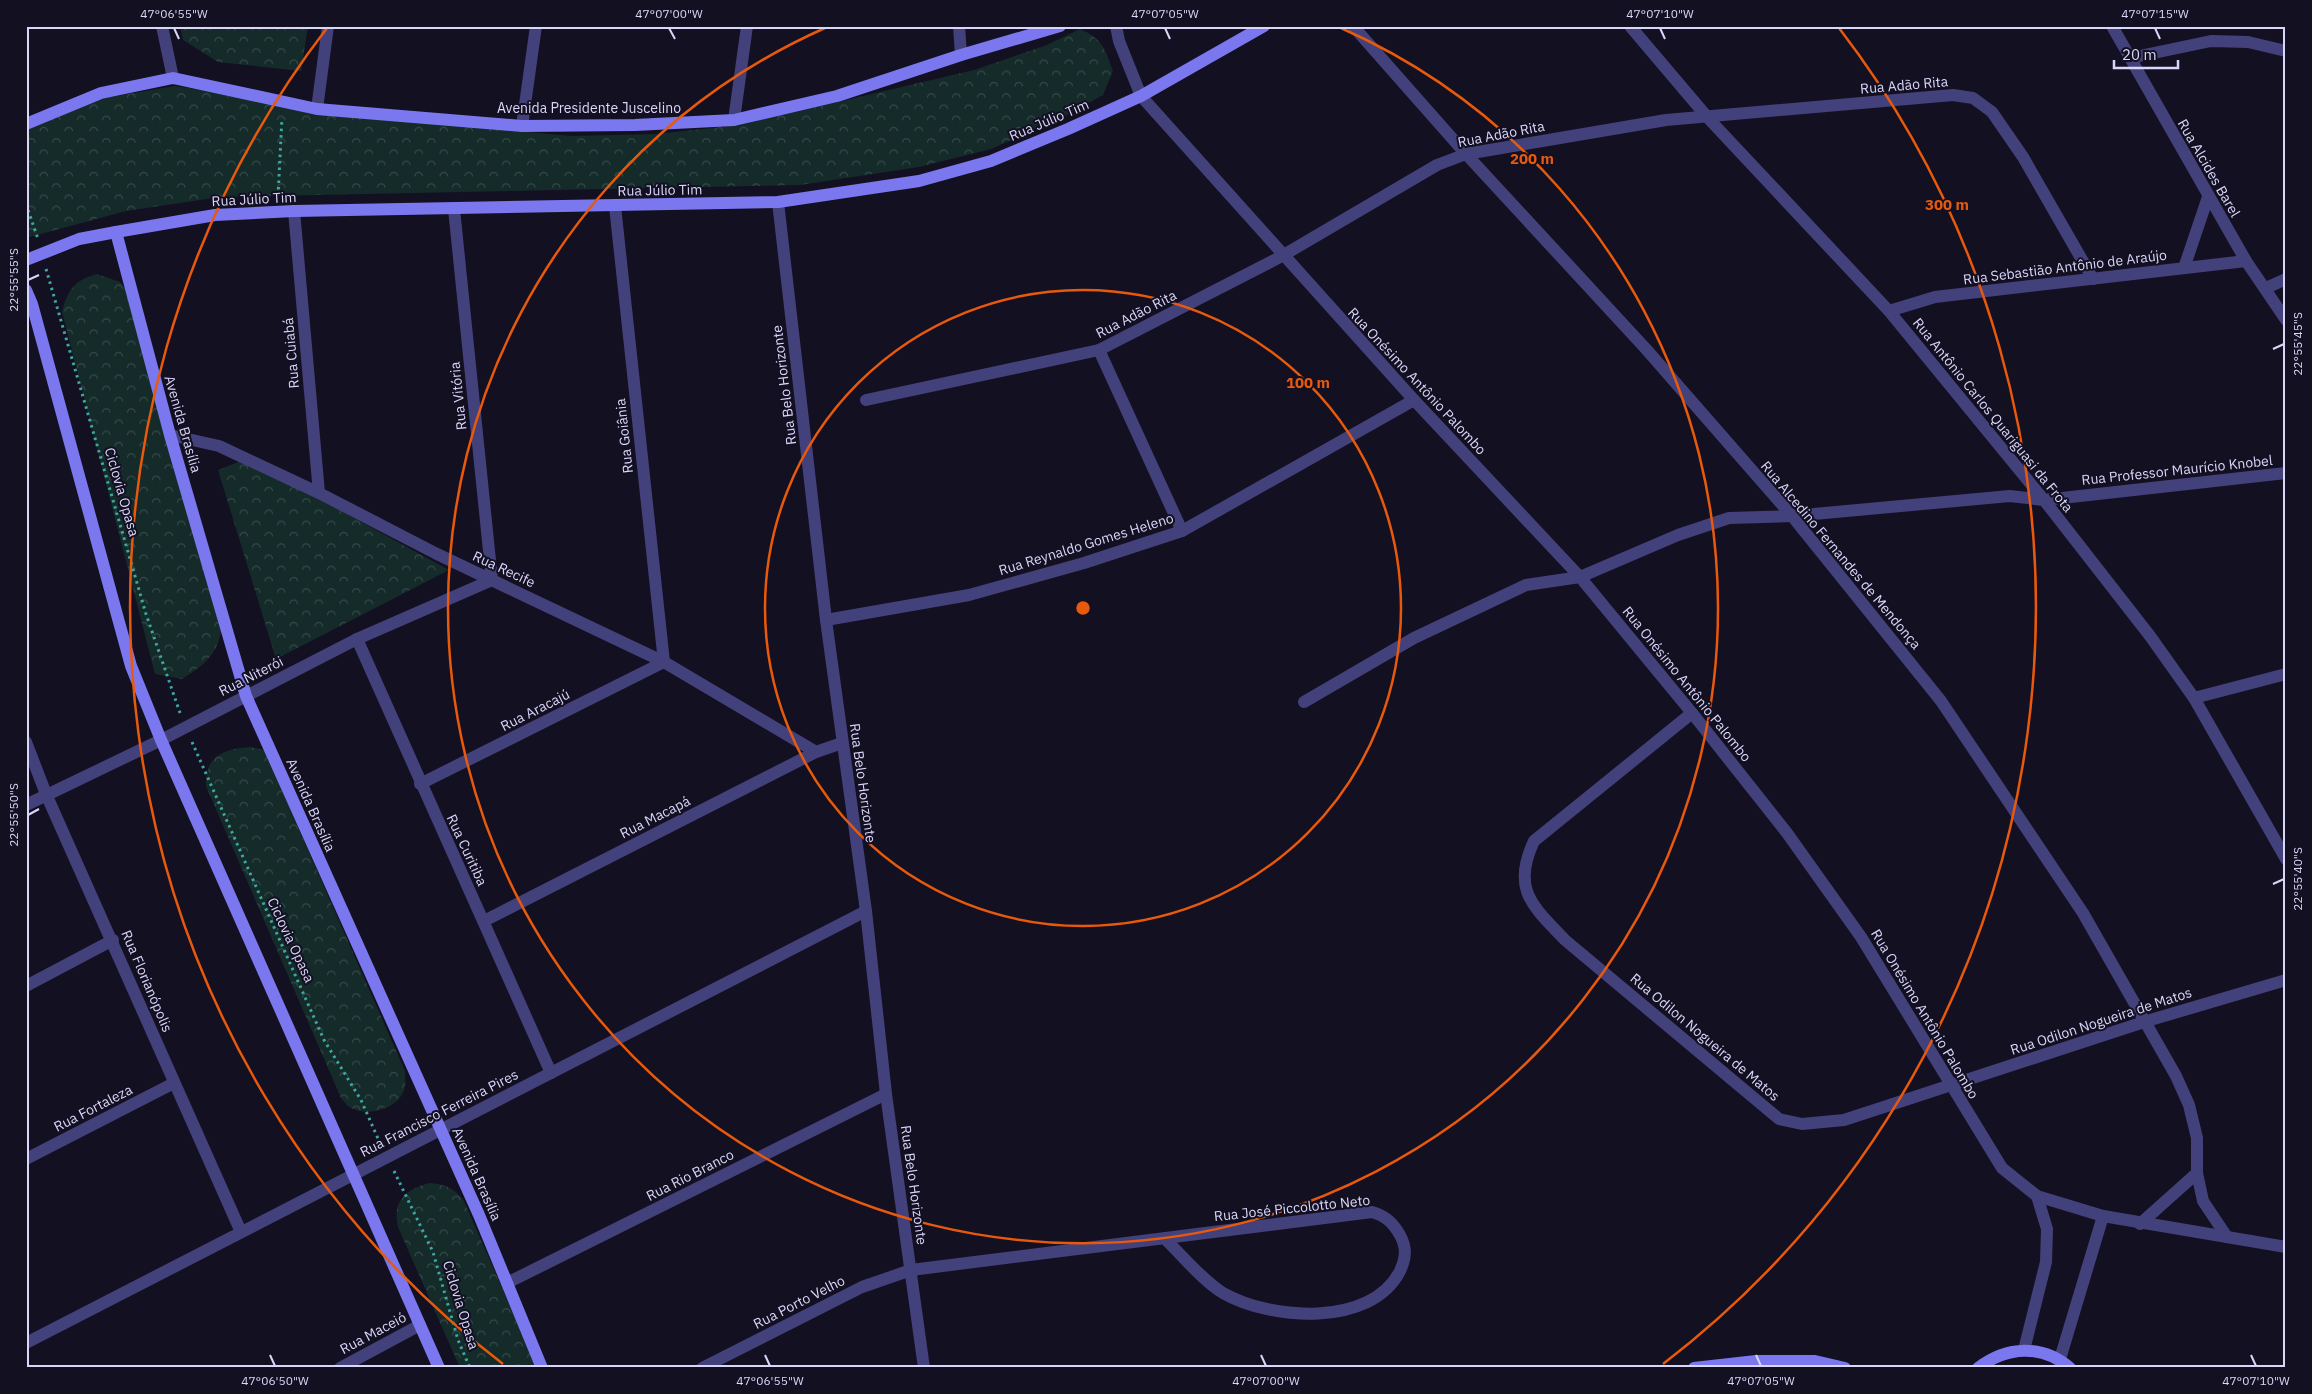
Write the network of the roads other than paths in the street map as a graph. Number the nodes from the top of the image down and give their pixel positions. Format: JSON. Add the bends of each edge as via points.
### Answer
{"nodes":[{"id":1,"x":162,"y":26,"type":"edge"},
{"id":2,"x":328,"y":26,"type":"edge"},
{"id":3,"x":536,"y":26,"type":"edge"},
{"id":4,"x":747,"y":26,"type":"edge"},
{"id":5,"x":959,"y":26,"type":"edge"},
{"id":6,"x":1060,"y":26,"type":"edge"},
{"id":7,"x":1116,"y":26,"type":"edge"},
{"id":8,"x":1264,"y":26,"type":"edge"},
{"id":9,"x":1353,"y":26,"type":"edge"},
{"id":10,"x":1630,"y":26,"type":"edge"},
{"id":11,"x":2112,"y":26,"type":"edge"},
{"id":12,"x":2286,"y":51,"type":"edge"},
{"id":13,"x":961,"y":55,"type":"junction"},
{"id":14,"x":2130,"y":58,"type":"junction"},
{"id":15,"x":173,"y":78,"type":"junction"},
{"id":16,"x":1140,"y":96,"type":"junction"},
{"id":17,"x":317,"y":109,"type":"junction"},
{"id":18,"x":1708,"y":118,"type":"junction"},
{"id":19,"x":734,"y":120,"type":"junction"},
{"id":20,"x":26,"y":124,"type":"edge"},
{"id":21,"x":522,"y":126,"type":"junction"},
{"id":22,"x":1466,"y":154,"type":"junction"},
{"id":23,"x":2208,"y":197,"type":"junction"},
{"id":24,"x":778,"y":202,"type":"junction"},
{"id":25,"x":615,"y":206,"type":"junction"},
{"id":26,"x":454,"y":209,"type":"junction"},
{"id":27,"x":294,"y":211,"type":"junction"},
{"id":28,"x":116,"y":232,"type":"junction"},
{"id":29,"x":1282,"y":256,"type":"junction"},
{"id":30,"x":26,"y":260,"type":"edge"},
{"id":31,"x":2246,"y":261,"type":"junction"},
{"id":32,"x":2184,"y":268,"type":"junction"},
{"id":33,"x":2093,"y":279,"type":"junction"},
{"id":34,"x":2286,"y":279,"type":"edge"},
{"id":35,"x":2266,"y":288,"type":"junction"},
{"id":36,"x":26,"y":290,"type":"edge"},
{"id":37,"x":1889,"y":311,"type":"junction"},
{"id":38,"x":2286,"y":320,"type":"edge"},
{"id":39,"x":1099,"y":350,"type":"junction"},
{"id":40,"x":866,"y":400,"type":"dead end"},
{"id":41,"x":1414,"y":400,"type":"junction"},
{"id":42,"x":170,"y":435,"type":"junction"},
{"id":43,"x":2286,"y":473,"type":"edge"},
{"id":44,"x":319,"y":492,"type":"junction"},
{"id":45,"x":2044,"y":500,"type":"junction"},
{"id":46,"x":1792,"y":516,"type":"junction"},
{"id":47,"x":1182,"y":531,"type":"junction"},
{"id":48,"x":1580,"y":577,"type":"junction"},
{"id":49,"x":492,"y":580,"type":"junction"},
{"id":50,"x":826,"y":620,"type":"junction"},
{"id":51,"x":356,"y":639,"type":"junction"},
{"id":52,"x":664,"y":662,"type":"junction"},
{"id":53,"x":2286,"y":674,"type":"edge"},
{"id":54,"x":246,"y":696,"type":"junction"},
{"id":55,"x":2194,"y":698,"type":"junction"},
{"id":56,"x":1304,"y":702,"type":"dead end"},
{"id":57,"x":1692,"y":713,"type":"junction"},
{"id":58,"x":161,"y":740,"type":"junction"},
{"id":59,"x":26,"y":742,"type":"edge"},
{"id":60,"x":842,"y":743,"type":"junction"},
{"id":61,"x":816,"y":752,"type":"junction"},
{"id":62,"x":420,"y":784,"type":"junction"},
{"id":63,"x":46,"y":794,"type":"junction"},
{"id":64,"x":26,"y":805,"type":"edge"},
{"id":65,"x":2286,"y":859,"type":"edge"},
{"id":66,"x":866,"y":911,"type":"junction"},
{"id":67,"x":484,"y":921,"type":"junction"},
{"id":68,"x":113,"y":940,"type":"junction"},
{"id":69,"x":2286,"y":980,"type":"edge"},
{"id":70,"x":26,"y":986,"type":"edge"},
{"id":71,"x":2147,"y":1021,"type":"junction"},
{"id":72,"x":550,"y":1073,"type":"junction"},
{"id":73,"x":174,"y":1083,"type":"junction"},
{"id":74,"x":1950,"y":1085,"type":"junction"},
{"id":75,"x":886,"y":1094,"type":"junction"},
{"id":76,"x":441,"y":1130,"type":"junction"},
{"id":77,"x":26,"y":1159,"type":"edge"},
{"id":78,"x":2197,"y":1173,"type":"junction"},
{"id":79,"x":353,"y":1174,"type":"junction"},
{"id":80,"x":2037,"y":1196,"type":"junction"},
{"id":81,"x":2103,"y":1216,"type":"junction"},
{"id":82,"x":2140,"y":1224,"type":"junction"},
{"id":83,"x":241,"y":1232,"type":"junction"},
{"id":84,"x":2227,"y":1237,"type":"junction"},
{"id":85,"x":1164,"y":1238,"type":"junction"},
{"id":86,"x":2286,"y":1247,"type":"edge"},
{"id":87,"x":911,"y":1270,"type":"junction"},
{"id":88,"x":507,"y":1283,"type":"junction"},
{"id":89,"x":420,"y":1325,"type":"junction"},
{"id":90,"x":26,"y":1343,"type":"edge"},
{"id":91,"x":2024,"y":1350,"type":"junction"},
{"id":92,"x":2060,"y":1359,"type":"junction"},
{"id":93,"x":340,"y":1368,"type":"edge"},
{"id":94,"x":439,"y":1368,"type":"edge"},
{"id":95,"x":542,"y":1368,"type":"edge"},
{"id":96,"x":702,"y":1368,"type":"edge"},
{"id":97,"x":924,"y":1368,"type":"edge"},
{"id":98,"x":1694,"y":1368,"type":"edge"},
{"id":99,"x":1845,"y":1368,"type":"edge"},
{"id":100,"x":1978,"y":1368,"type":"edge"},
{"id":101,"x":2070,"y":1368,"type":"edge"}],
"edges":[{"from":1,"to":15,"type":"street"},
{"from":2,"to":17,"type":"street"},
{"from":3,"to":21,"type":"street"},
{"from":4,"to":19,"type":"street"},
{"from":5,"to":13,"type":"street"},
{"from":6,"to":13,"type":"main road","name":"Avenida Presidente Juscelino"},
{"from":7,"to":16,"type":"street","name":"Rua Onésimo Antônio Palombo"},
{"from":8,"to":16,"type":"main road","name":"Rua Júlio Tim"},
{"from":9,"to":22,"type":"street","name":"Rua Alcedino Fernandes de Mendonça"},
{"from":10,"to":18,"type":"street","name":"Rua Antônio Carlos Quariguasi da Frota"},
{"from":11,"to":14,"type":"street","name":"Rua Alcides Barel"},
{"from":12,"to":14,"type":"street","via":[[2248,42],[2211,41]]},
{"from":13,"to":19,"type":"main road","name":"Avenida Presidente Juscelino","via":[[837,96]]},
{"from":14,"to":23,"type":"street","name":"Rua Alcides Barel"},
{"from":15,"to":17,"type":"main road","name":"Avenida Presidente Juscelino"},
{"from":15,"to":20,"type":"main road","name":"Avenida Presidente Juscelino","via":[[101,93]]},
{"from":16,"to":24,"type":"main road","name":"Rua Júlio Tim","via":[[991,161],[919,181]]},
{"from":16,"to":29,"type":"street","name":"Rua Onésimo Antônio Palombo"},
{"from":17,"to":21,"type":"main road","name":"Avenida Presidente Juscelino"},
{"from":18,"to":22,"type":"street","name":"Rua Adão Rita","via":[[1666,120]]},
{"from":18,"to":33,"type":"street","name":"Rua Adão Rita","via":[[1954,95],[1973,98],[1992,112],[2023,157]]},
{"from":18,"to":37,"type":"street","name":"Rua Antônio Carlos Quariguasi da Frota"},
{"from":19,"to":21,"type":"main road","name":"Avenida Presidente Juscelino"},
{"from":22,"to":29,"type":"street","name":"Rua Adão Rita","via":[[1437,165]]},
{"from":22,"to":46,"type":"street","name":"Rua Alcedino Fernandes de Mendonça","via":[[1652,356]]},
{"from":23,"to":31,"type":"street","name":"Rua Alcides Barel"},
{"from":23,"to":32,"type":"street"},
{"from":24,"to":25,"type":"main road","name":"Rua Júlio Tim"},
{"from":24,"to":50,"type":"street","name":"Rua Belo Horizonte"},
{"from":25,"to":26,"type":"main road","name":"Rua Júlio Tim"},
{"from":25,"to":52,"type":"street","name":"Rua Goiânia"},
{"from":26,"to":27,"type":"main road","name":"Rua Júlio Tim"},
{"from":26,"to":49,"type":"street","name":"Rua Vitória"},
{"from":27,"to":28,"type":"main road","name":"Rua Júlio Tim","via":[[215,215]]},
{"from":27,"to":44,"type":"street","name":"Rua Cuiabá"},
{"from":28,"to":30,"type":"main road","name":"Rua Júlio Tim","via":[[79,239]]},
{"from":28,"to":42,"type":"main road","name":"Avenida Brasília"},
{"from":29,"to":39,"type":"street","name":"Rua Adão Rita"},
{"from":29,"to":41,"type":"street","name":"Rua Onésimo Antônio Palombo"},
{"from":31,"to":32,"type":"street","name":"Rua Sebastião Antônio de Araújo"},
{"from":31,"to":35,"type":"street","name":"Rua Alcides Barel"},
{"from":32,"to":33,"type":"street","name":"Rua Sebastião Antônio de Araújo"},
{"from":33,"to":37,"type":"street","name":"Rua Sebastião Antônio de Araújo","via":[[1935,297]]},
{"from":34,"to":35,"type":"street"},
{"from":35,"to":38,"type":"street","name":"Rua Alcides Barel"},
{"from":36,"to":58,"type":"main road","via":[[131,666]]},
{"from":37,"to":45,"type":"street","name":"Rua Antônio Carlos Quariguasi da Frota"},
{"from":39,"to":40,"type":"street","name":"Rua Adão Rita"},
{"from":39,"to":47,"type":"street"},
{"from":41,"to":47,"type":"street","name":"Rua Reynaldo Gomes Heleno"},
{"from":41,"to":48,"type":"street","name":"Rua Onésimo Antônio Palombo"},
{"from":42,"to":44,"type":"street","name":"Rua Recife","via":[[219,446]]},
{"from":42,"to":54,"type":"main road","name":"Avenida Brasília"},
{"from":43,"to":45,"type":"street","name":"Rua Professor Maurício Knobel"},
{"from":44,"to":49,"type":"street","name":"Rua Recife"},
{"from":45,"to":46,"type":"street","name":"Rua Professor Maurício Knobel","via":[[2010,496]]},
{"from":45,"to":55,"type":"street","name":"Rua Antônio Carlos Quariguasi da Frota"},
{"from":46,"to":48,"type":"street","name":"Rua Professor Maurício Knobel","via":[[1729,518],[1678,535]]},
{"from":46,"to":71,"type":"street","name":"Rua Alcedino Fernandes de Mendonça","via":[[1941,701],[2083,913]]},
{"from":47,"to":50,"type":"street","name":"Rua Reynaldo Gomes Heleno","via":[[969,595]]},
{"from":48,"to":56,"type":"street","name":"Rua Professor Maurício Knobel","via":[[1526,585],[1414,638]]},
{"from":48,"to":57,"type":"street","name":"Rua Onésimo Antônio Palombo"},
{"from":49,"to":51,"type":"street","name":"Rua Niterói"},
{"from":49,"to":52,"type":"street","name":"Rua Recife"},
{"from":50,"to":60,"type":"street","name":"Rua Belo Horizonte"},
{"from":51,"to":54,"type":"street","name":"Rua Niterói"},
{"from":51,"to":62,"type":"street","name":"Rua Curitiba"},
{"from":52,"to":61,"type":"street","name":"Rua Recife"},
{"from":52,"to":62,"type":"street","name":"Rua Aracajú"},
{"from":53,"to":55,"type":"street"},
{"from":54,"to":58,"type":"street","name":"Rua Niterói"},
{"from":54,"to":76,"type":"main road","name":"Avenida Brasília"},
{"from":55,"to":65,"type":"street","name":"Rua Antônio Carlos Quariguasi da Frota"},
{"from":57,"to":74,"type":"street","name":"Rua Onésimo Antônio Palombo","via":[[1787,833],[1862,937]]},
{"from":57,"to":74,"type":"street","name":"Rua Odilon Nogueira de Matos","via":[[1534,841],[1525,861],[1524,886],[1534,907],[1565,940],[1779,1119],[1802,1124],[1844,1120]]},
{"from":58,"to":63,"type":"street","name":"Rua Niterói"},
{"from":58,"to":79,"type":"main road"},
{"from":59,"to":63,"type":"street","name":"Rua Florianópolis"},
{"from":60,"to":61,"type":"street","name":"Rua Macapá"},
{"from":60,"to":66,"type":"street","name":"Rua Belo Horizonte"},
{"from":61,"to":67,"type":"street","name":"Rua Macapá"},
{"from":62,"to":67,"type":"street","name":"Rua Curitiba"},
{"from":63,"to":64,"type":"street","name":"Rua Niterói"},
{"from":63,"to":68,"type":"street","name":"Rua Florianópolis"},
{"from":66,"to":72,"type":"street","name":"Rua Francisco Ferreira Pires"},
{"from":66,"to":75,"type":"street","name":"Rua Belo Horizonte"},
{"from":67,"to":72,"type":"street","name":"Rua Curitiba"},
{"from":68,"to":70,"type":"street"},
{"from":68,"to":73,"type":"street","name":"Rua Florianópolis"},
{"from":69,"to":71,"type":"street","name":"Rua Odilon Nogueira de Matos"},
{"from":71,"to":74,"type":"street","name":"Rua Odilon Nogueira de Matos"},
{"from":71,"to":78,"type":"street","name":"Rua Alcedino Fernandes de Mendonça","via":[[2189,1105],[2197,1138]]},
{"from":72,"to":76,"type":"street","name":"Rua Francisco Ferreira Pires"},
{"from":73,"to":77,"type":"street","name":"Rua Fortaleza"},
{"from":73,"to":83,"type":"street","name":"Rua Florianópolis"},
{"from":74,"to":80,"type":"street","name":"Rua Onésimo Antônio Palombo","via":[[2002,1168]]},
{"from":75,"to":87,"type":"street","name":"Rua Belo Horizonte"},
{"from":75,"to":88,"type":"street","name":"Rua Rio Branco"},
{"from":76,"to":79,"type":"street","name":"Rua Francisco Ferreira Pires"},
{"from":76,"to":88,"type":"main road","name":"Avenida Brasília"},
{"from":78,"to":82,"type":"street"},
{"from":78,"to":84,"type":"street","name":"Rua Alcedino Fernandes de Mendonça","via":[[2202,1201]]},
{"from":79,"to":83,"type":"street","name":"Rua Francisco Ferreira Pires"},
{"from":79,"to":89,"type":"main road"},
{"from":80,"to":81,"type":"street","name":"Rua Onésimo Antônio Palombo"},
{"from":80,"to":91,"type":"street","via":[[2047,1228],[2046,1262]]},
{"from":81,"to":82,"type":"street","name":"Rua Onésimo Antônio Palombo"},
{"from":81,"to":92,"type":"street"},
{"from":82,"to":84,"type":"street","name":"Rua Onésimo Antônio Palombo"},
{"from":83,"to":90,"type":"street","name":"Rua Francisco Ferreira Pires"},
{"from":84,"to":86,"type":"street","name":"Rua Onésimo Antônio Palombo"},
{"from":85,"to":85,"type":"street","name":"Rua José Piccolotto Neto","via":[[1372,1212],[1384,1215],[1395,1226],[1406,1253],[1394,1281],[1366,1303],[1336,1312],[1277,1312],[1223,1292]]},
{"from":85,"to":87,"type":"street","name":"Rua José Piccolotto Neto"},
{"from":87,"to":96,"type":"street","name":"Rua Porto Velho","via":[[862,1286]]},
{"from":87,"to":97,"type":"street","name":"Rua Belo Horizonte"},
{"from":88,"to":95,"type":"main road","name":"Avenida Brasília"},
{"from":89,"to":93,"type":"street","name":"Rua Maceió"},
{"from":89,"to":94,"type":"main road"},
{"from":91,"to":92,"type":"main road"},
{"from":91,"to":100,"type":"main road","via":[[1999,1355]]},
{"from":92,"to":101,"type":"main road"},
{"from":98,"to":99,"type":"main road","via":[[1766,1361],[1814,1361]]}]}
